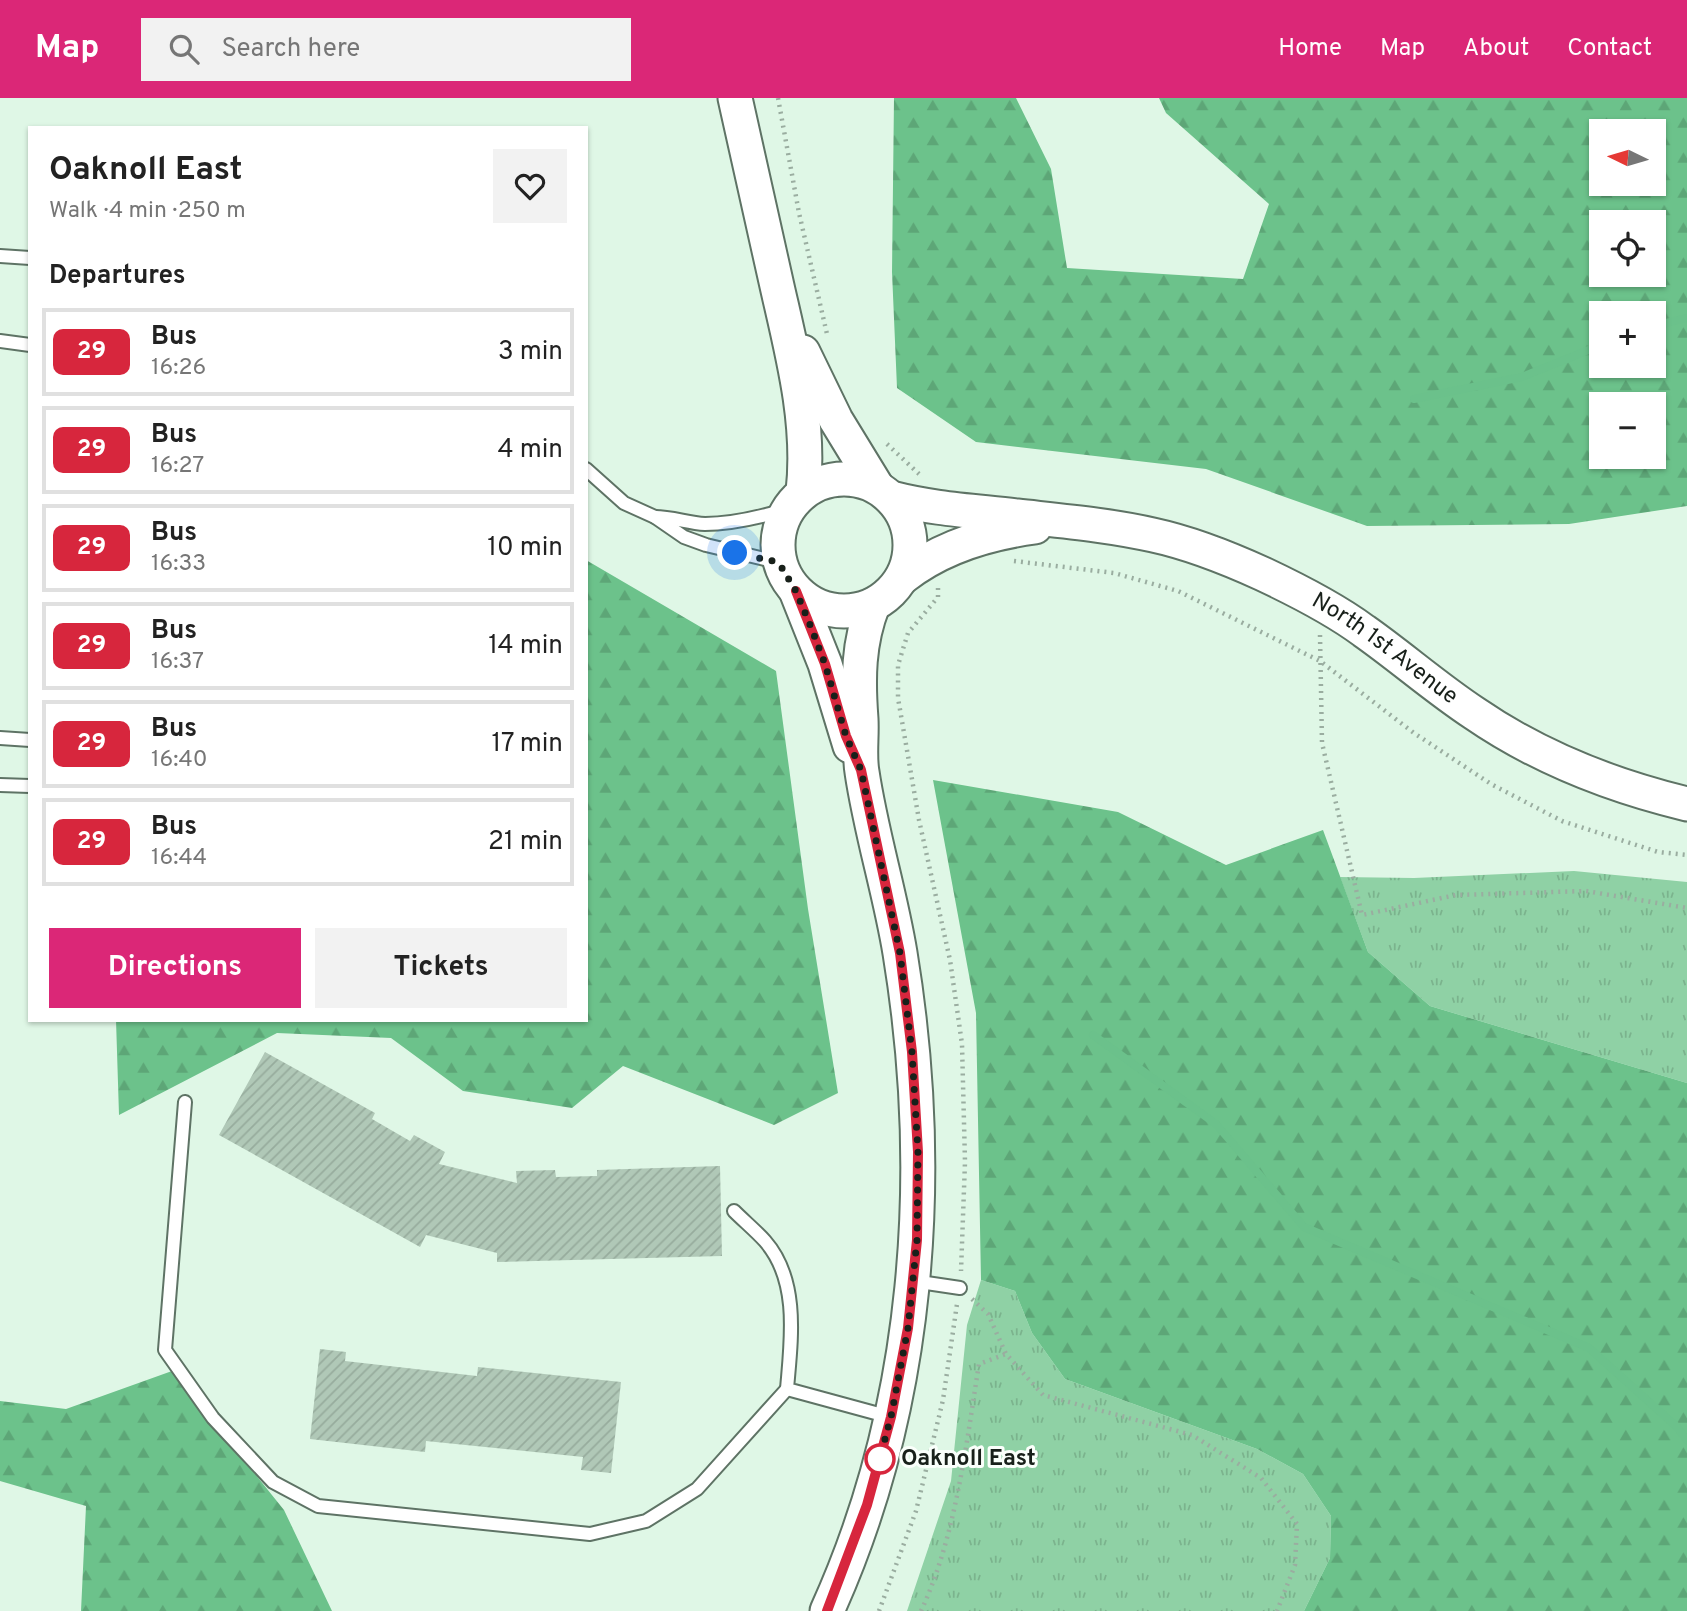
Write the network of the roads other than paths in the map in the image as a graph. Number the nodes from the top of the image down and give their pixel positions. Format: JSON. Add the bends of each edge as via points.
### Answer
{"nodes":[{"id":1,"x":735,"y":98,"type":"edge"},
{"id":2,"x":0,"y":256,"type":"edge"},
{"id":3,"x":28,"y":258,"type":"edge"},
{"id":4,"x":786,"y":323,"type":"junction"},
{"id":5,"x":0,"y":341,"type":"edge"},
{"id":6,"x":28,"y":345,"type":"edge"},
{"id":7,"x":588,"y":471,"type":"edge"},
{"id":8,"x":884,"y":492,"type":"junction"},
{"id":9,"x":796,"y":500,"type":"junction"},
{"id":10,"x":655,"y":517,"type":"junction"},
{"id":11,"x":1072,"y":522,"type":"junction"},
{"id":12,"x":903,"y":577,"type":"junction"},
{"id":13,"x":789,"y":579,"type":"junction"},
{"id":14,"x":873,"y":605,"type":"junction"},
{"id":15,"x":0,"y":738,"type":"edge"},
{"id":16,"x":28,"y":740,"type":"edge"},
{"id":17,"x":861,"y":770,"type":"junction"},
{"id":18,"x":0,"y":785,"type":"edge"},
{"id":19,"x":28,"y":786,"type":"edge"},
{"id":20,"x":1687,"y":804,"type":"edge"},
{"id":21,"x":185,"y":1102,"type":"dead end"},
{"id":22,"x":734,"y":1211,"type":"dead end"},
{"id":23,"x":913,"y":1281,"type":"junction"},
{"id":24,"x":960,"y":1288,"type":"road end"},
{"id":25,"x":787,"y":1390,"type":"junction"},
{"id":26,"x":891,"y":1417,"type":"junction"},
{"id":27,"x":827,"y":1611,"type":"edge"}],
"edges":[{"from":1,"to":4,"type":"main road"},
{"from":2,"to":3,"type":"lane"},
{"from":4,"to":8,"type":"main road","via":[[836,420]]},
{"from":4,"to":9,"type":"main road","via":[[805,454]]},
{"from":5,"to":6,"type":"lane"},
{"from":7,"to":10,"type":"lane","via":[[624,503]]},
{"from":8,"to":9,"type":"main road","via":[[869,482],[846,478],[824,481]]},
{"from":8,"to":11,"type":"main road","name":"North 1st Avenue","via":[[934,507]]},
{"from":8,"to":12,"type":"main road","via":[[903,512],[910,534],[910,557]]},
{"from":9,"to":10,"type":"lane","via":[[758,518],[705,524]]},
{"from":9,"to":13,"type":"main road","via":[[779,530],[778,553]]},
{"from":10,"to":13,"type":"lane","via":[[684,537],[773,561]]},
{"from":11,"to":12,"type":"main road","name":"North 1st Avenue","via":[[1018,529],[959,546],[922,562]]},
{"from":11,"to":20,"type":"main road","name":"North 1st Avenue","via":[[1154,535],[1262,573],[1363,630],[1474,714],[1526,745],[1588,773]]},
{"from":12,"to":14,"type":"main road"},
{"from":13,"to":14,"type":"main road","via":[[812,603],[832,610],[853,611]]},
{"from":13,"to":17,"type":"main road","via":[[825,664]]},
{"from":14,"to":17,"type":"main road","via":[[859,655]]},
{"from":15,"to":16,"type":"lane"},
{"from":17,"to":23,"type":"main road","via":[[900,953],[912,1052],[918,1152]]},
{"from":18,"to":19,"type":"lane"},
{"from":21,"to":25,"type":"lane","via":[[165,1350],[213,1418],[273,1482],[318,1506],[590,1534],[646,1521],[697,1489]]},
{"from":22,"to":25,"type":"lane","via":[[767,1243],[782,1270],[791,1305]]},
{"from":23,"to":24,"type":"lane"},
{"from":23,"to":26,"type":"main road"},
{"from":25,"to":26,"type":"lane"},
{"from":26,"to":27,"type":"main road","via":[[867,1505]]}]}
